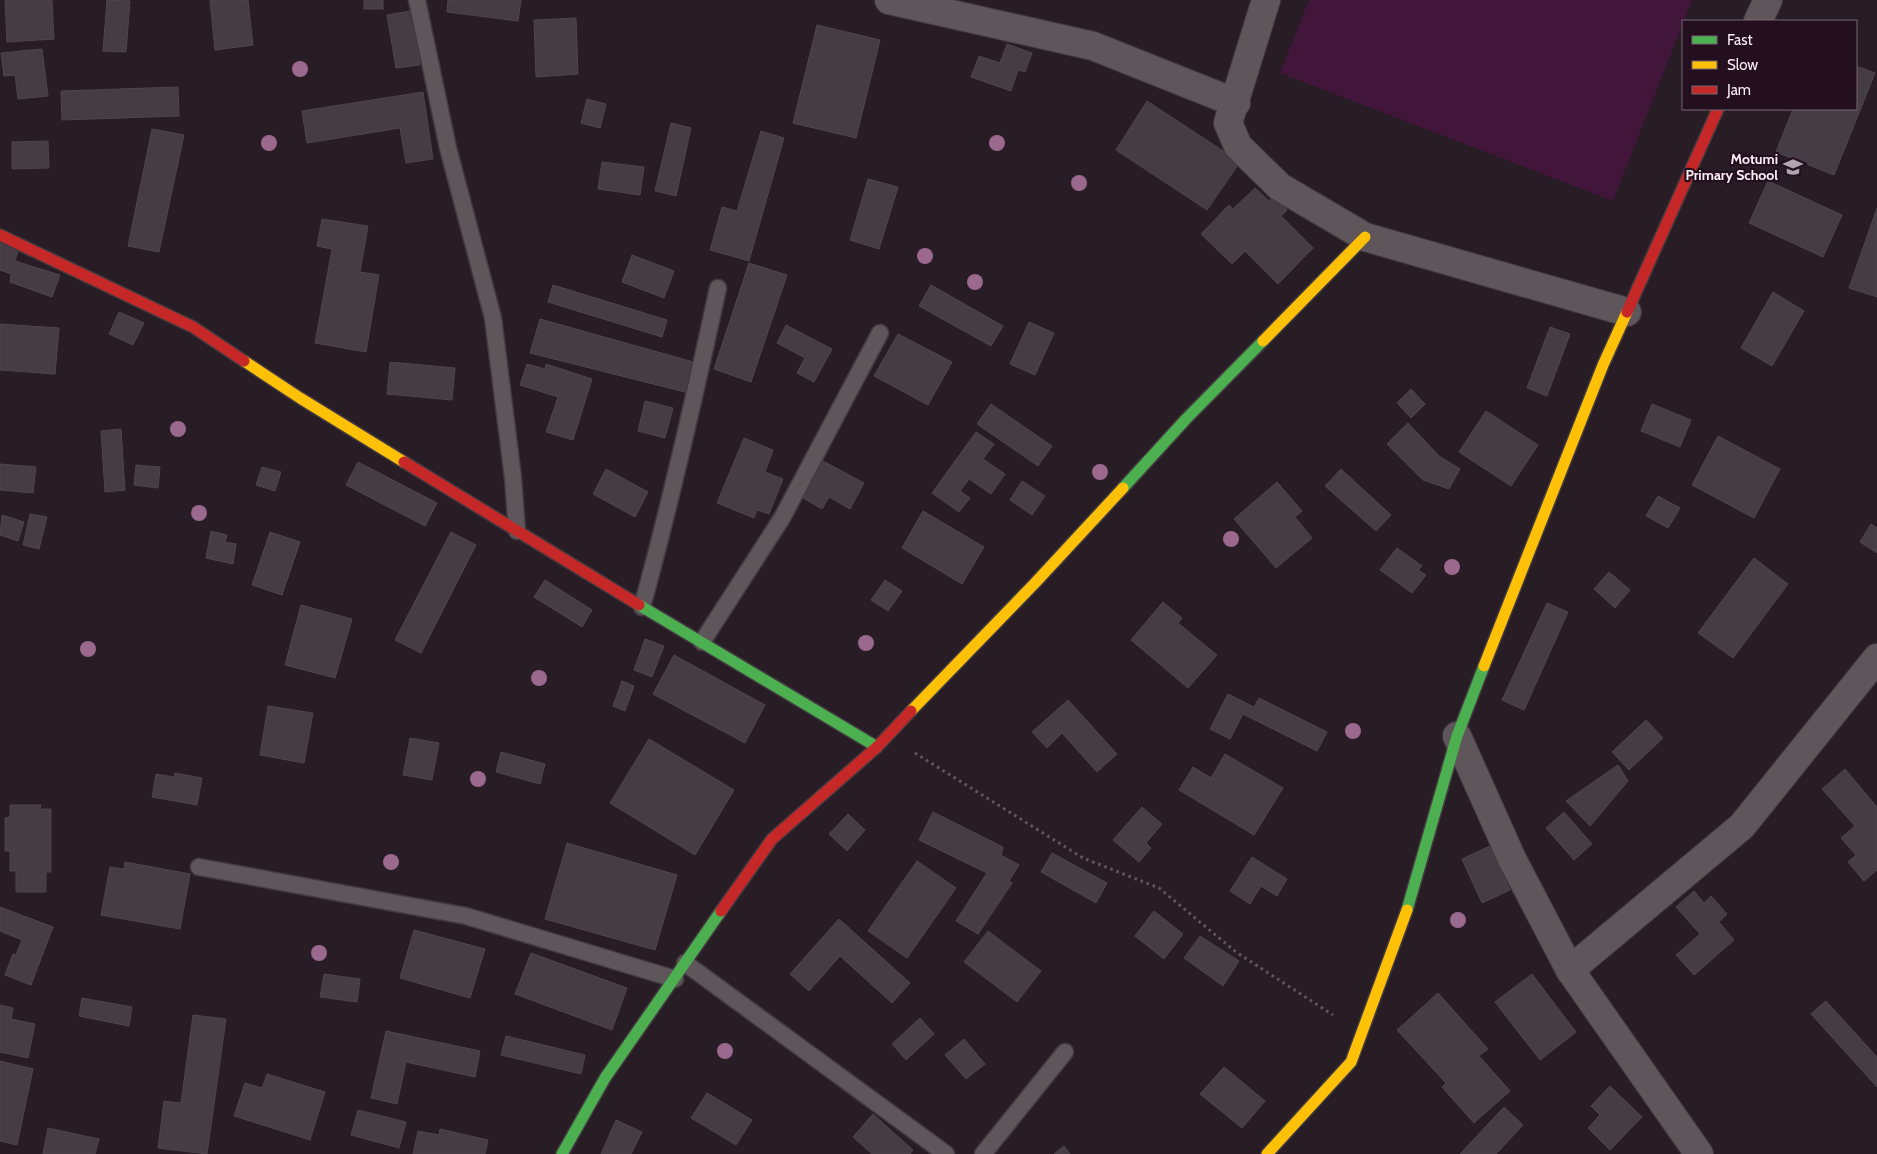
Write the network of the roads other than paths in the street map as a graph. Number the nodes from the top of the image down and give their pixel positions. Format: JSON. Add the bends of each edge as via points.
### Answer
{"nodes":[{"id":1,"x":417,"y":0,"type":"edge"},
{"id":2,"x":889,"y":0,"type":"edge"},
{"id":3,"x":1266,"y":0,"type":"edge"},
{"id":4,"x":1768,"y":0,"type":"edge"},
{"id":5,"x":1758,"y":20,"type":"edge"},
{"id":6,"x":1236,"y":103,"type":"junction"},
{"id":7,"x":1718,"y":110,"type":"edge"},
{"id":8,"x":0,"y":235,"type":"edge"},
{"id":9,"x":1365,"y":238,"type":"junction"},
{"id":10,"x":718,"y":288,"type":"dead end"},
{"id":11,"x":1627,"y":312,"type":"junction"},
{"id":12,"x":880,"y":333,"type":"dead end"},
{"id":13,"x":517,"y":530,"type":"junction"},
{"id":14,"x":642,"y":607,"type":"junction"},
{"id":15,"x":702,"y":642,"type":"junction"},
{"id":16,"x":1877,"y":658,"type":"edge"},
{"id":17,"x":1457,"y":736,"type":"junction"},
{"id":18,"x":877,"y":747,"type":"junction"},
{"id":19,"x":199,"y":867,"type":"dead end"},
{"id":20,"x":685,"y":962,"type":"junction"},
{"id":21,"x":1570,"y":970,"type":"junction"},
{"id":22,"x":675,"y":979,"type":"junction"},
{"id":23,"x":1065,"y":1052,"type":"dead end"},
{"id":24,"x":562,"y":1154,"type":"edge"},
{"id":25,"x":946,"y":1154,"type":"edge"},
{"id":26,"x":983,"y":1154,"type":"edge"},
{"id":27,"x":1267,"y":1154,"type":"edge"},
{"id":28,"x":1699,"y":1154,"type":"edge"}],
"edges":[{"from":1,"to":13,"type":"lane","via":[[448,148],[493,318]]},
{"from":2,"to":6,"type":"street","via":[[1093,46]]},
{"from":3,"to":6,"type":"street"},
{"from":4,"to":5,"type":"street"},
{"from":6,"to":9,"type":"street","via":[[1228,123],[1238,146],[1280,187]]},
{"from":7,"to":11,"type":"street"},
{"from":8,"to":13,"type":"street","via":[[193,327],[300,398]]},
{"from":9,"to":11,"type":"street"},
{"from":9,"to":18,"type":"street","via":[[1186,419],[1035,583]]},
{"from":10,"to":14,"type":"lane","via":[[666,522]]},
{"from":11,"to":17,"type":"street","via":[[1603,365]]},
{"from":12,"to":15,"type":"lane","via":[[782,518]]},
{"from":13,"to":14,"type":"street"},
{"from":14,"to":15,"type":"street"},
{"from":15,"to":18,"type":"street"},
{"from":16,"to":21,"type":"street","via":[[1742,826]]},
{"from":17,"to":21,"type":"street","via":[[1512,859]]},
{"from":17,"to":27,"type":"street","via":[[1405,916],[1351,1062]]},
{"from":18,"to":20,"type":"street","via":[[772,839]]},
{"from":19,"to":22,"type":"lane","via":[[466,916]]},
{"from":20,"to":22,"type":"street"},
{"from":20,"to":25,"type":"lane"},
{"from":21,"to":28,"type":"street"},
{"from":22,"to":24,"type":"street","via":[[605,1078]]},
{"from":23,"to":26,"type":"lane"}]}
